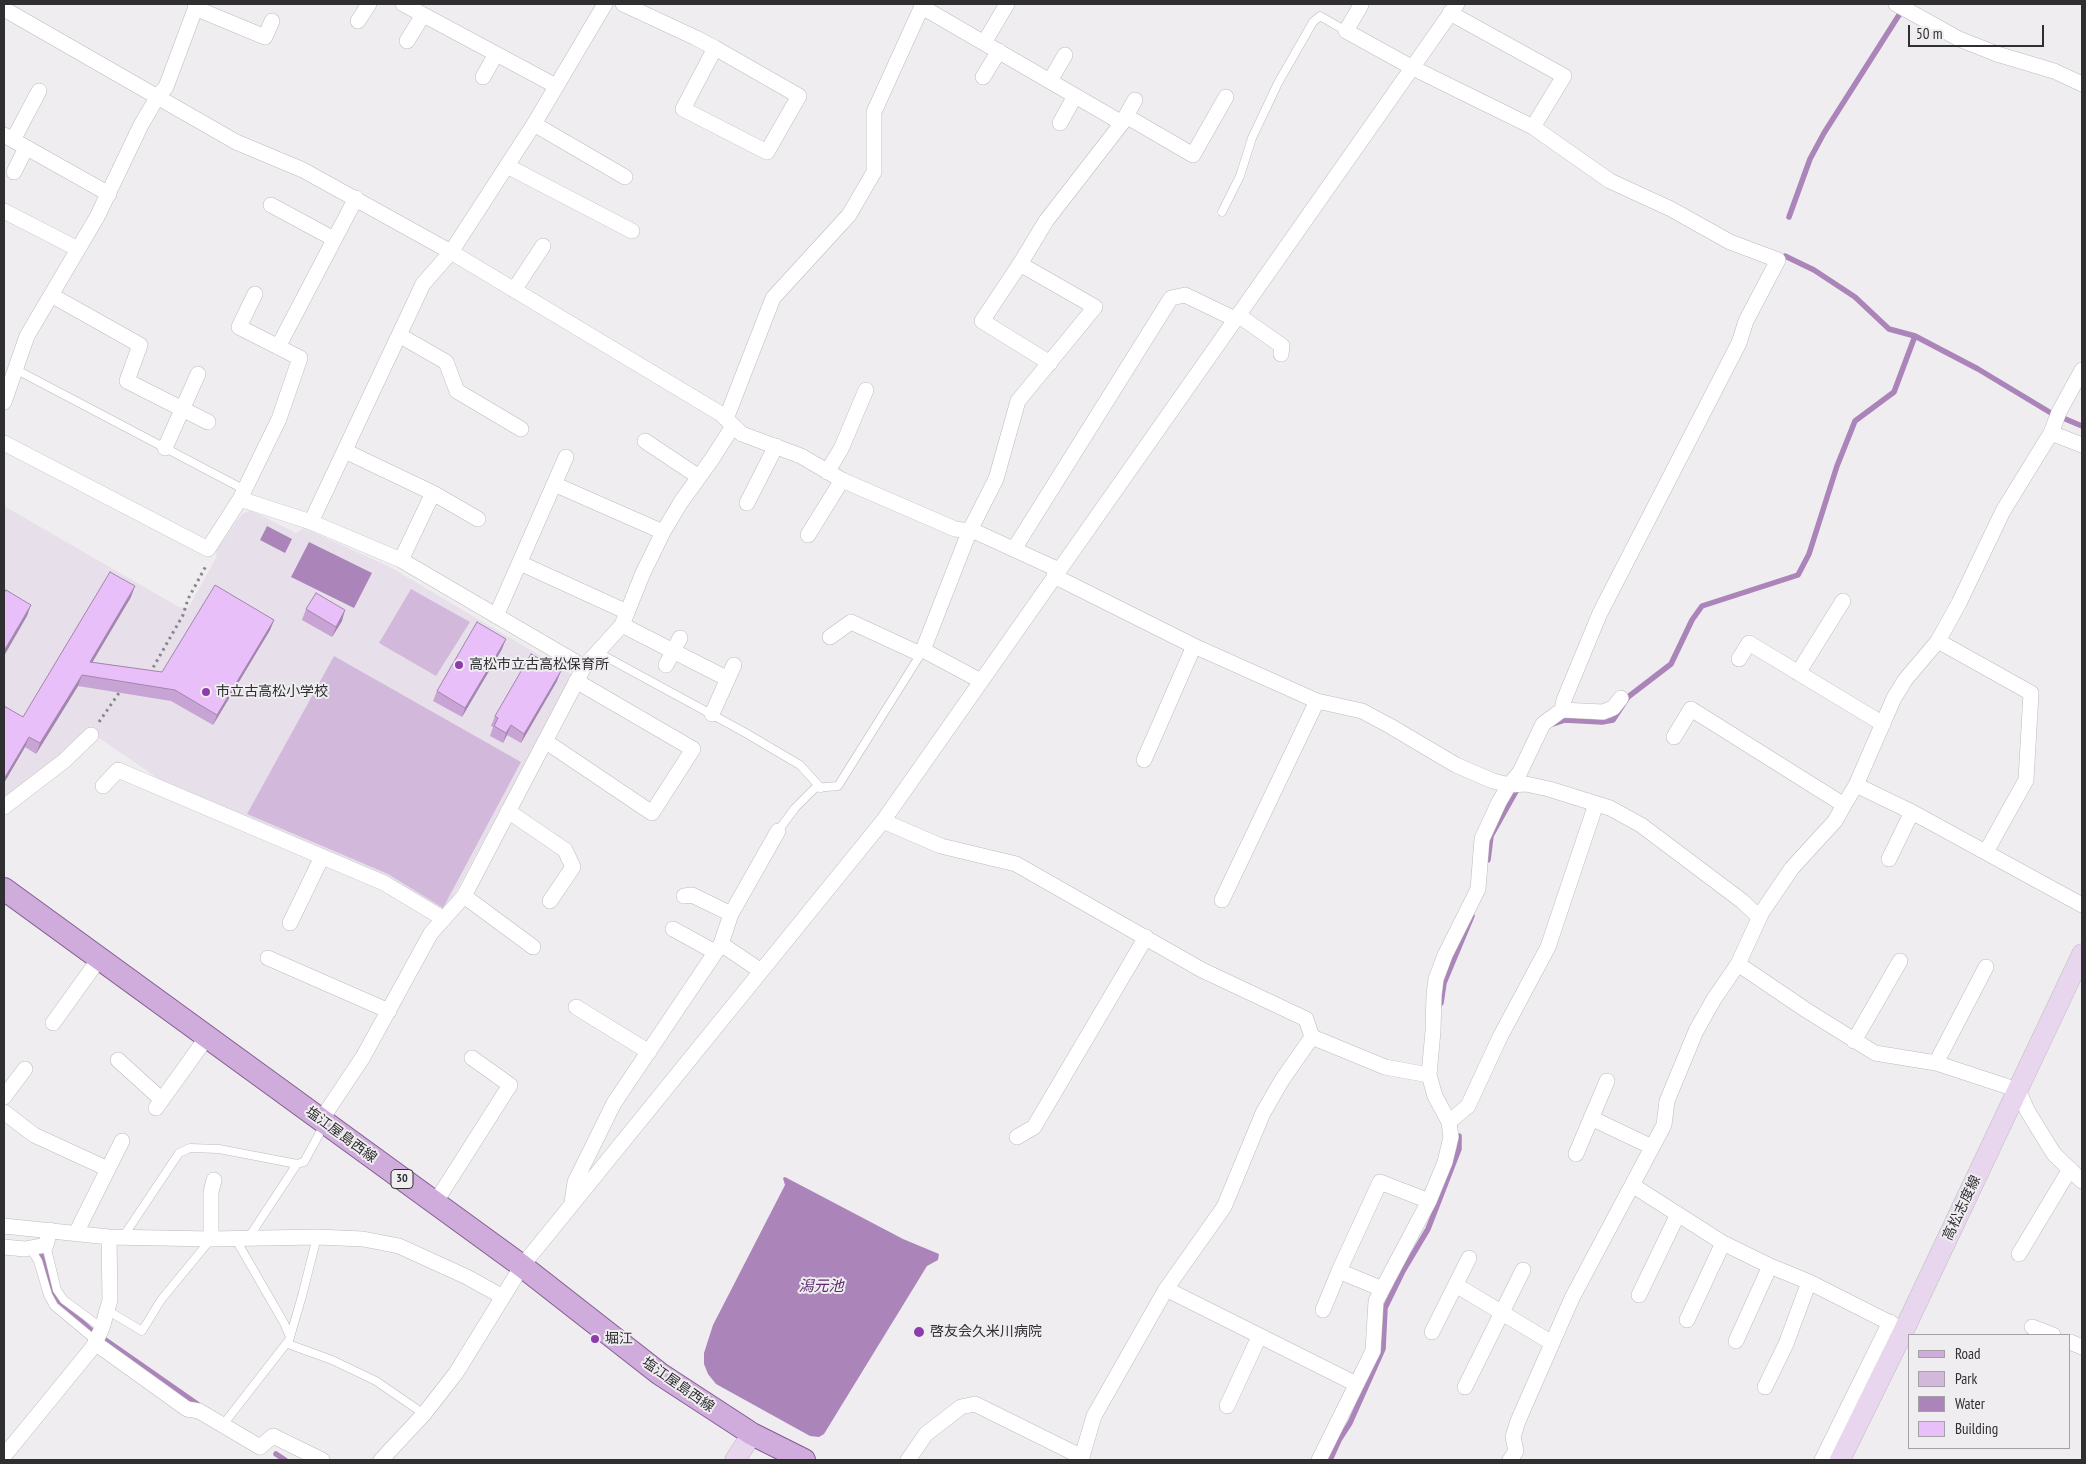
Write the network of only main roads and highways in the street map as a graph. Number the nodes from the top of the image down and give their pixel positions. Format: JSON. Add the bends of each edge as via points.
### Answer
{"nodes":[{"id":1,"x":4,"y":889,"type":"edge"},
{"id":2,"x":2082,"y":954,"type":"edge"},
{"id":3,"x":752,"y":1434,"type":"junction"},
{"id":4,"x":735,"y":1460,"type":"edge"},
{"id":5,"x":804,"y":1460,"type":"edge"},
{"id":6,"x":1840,"y":1460,"type":"edge"}],
"edges":[{"from":1,"to":3,"type":"main road","name":"塩江屋島西線","number":"30","via":[[522,1266],[660,1374]]},
{"from":2,"to":6,"type":"main road","name":"高松志度線","via":[[2018,1090],[1897,1326]]},
{"from":3,"to":4,"type":"main road"},
{"from":3,"to":5,"type":"main road","name":"塩江屋島西線","number":"30"}]}
